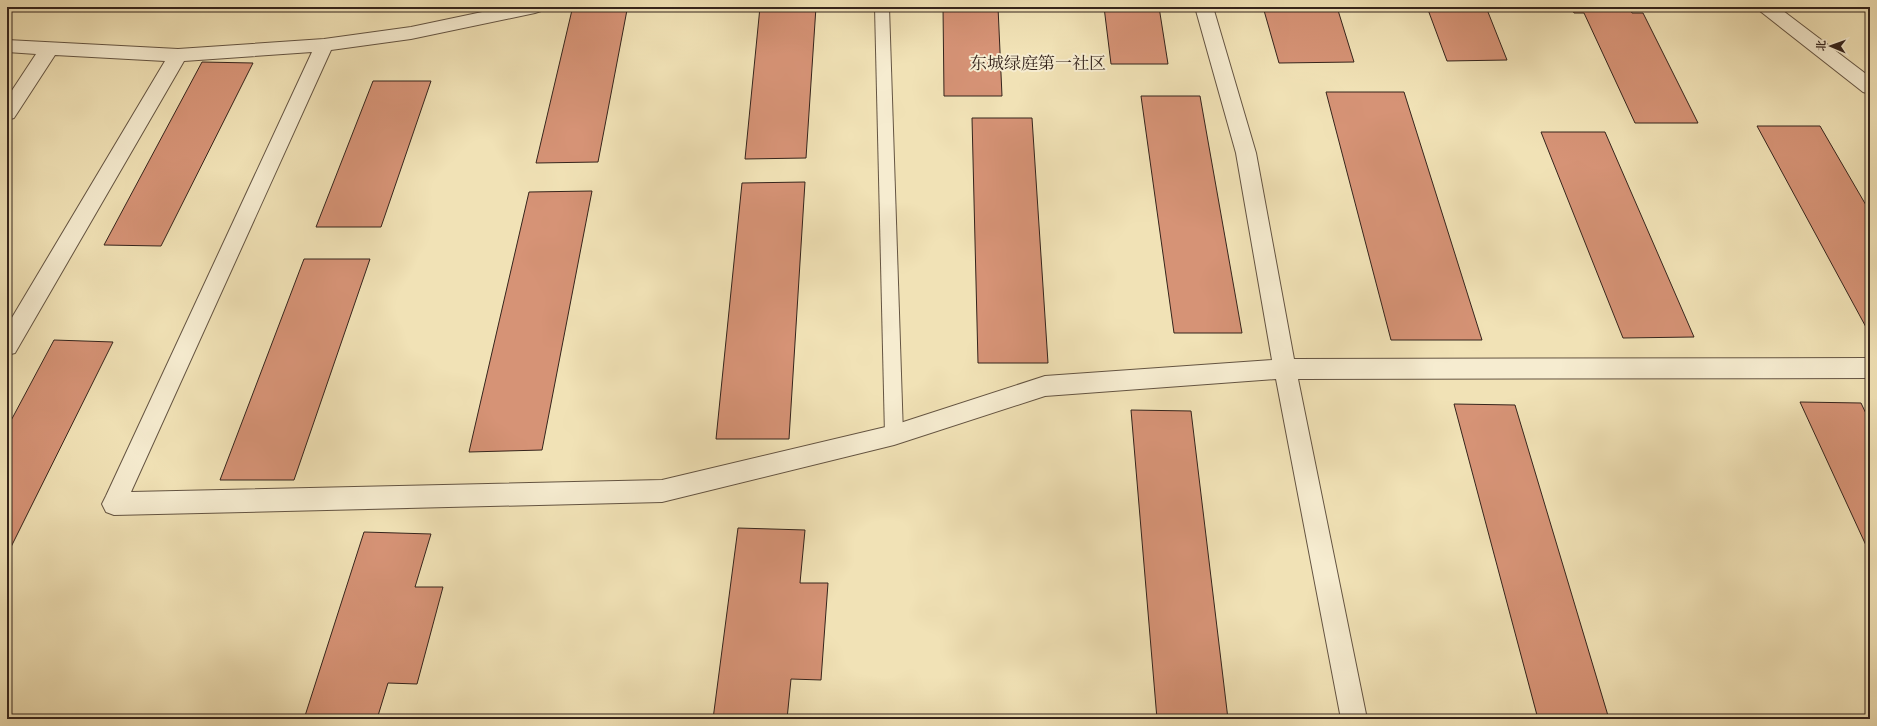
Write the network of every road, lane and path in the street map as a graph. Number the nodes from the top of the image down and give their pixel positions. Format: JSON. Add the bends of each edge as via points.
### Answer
{"nodes":[{"id":1,"x":535,"y":7,"type":"edge"},
{"id":2,"x":882,"y":7,"type":"edge"},
{"id":3,"x":1204,"y":7,"type":"edge"},
{"id":4,"x":1766,"y":7,"type":"edge"},
{"id":5,"x":324,"y":45,"type":"junction"},
{"id":6,"x":7,"y":46,"type":"edge"},
{"id":7,"x":49,"y":49,"type":"junction"},
{"id":8,"x":178,"y":55,"type":"junction"},
{"id":9,"x":1870,"y":87,"type":"edge"},
{"id":10,"x":7,"y":113,"type":"edge"},
{"id":11,"x":7,"y":346,"type":"edge"},
{"id":12,"x":1870,"y":368,"type":"edge"},
{"id":13,"x":1285,"y":369,"type":"junction"},
{"id":14,"x":894,"y":435,"type":"junction"},
{"id":15,"x":1354,"y":719,"type":"edge"}],
"edges":[{"from":1,"to":5,"type":"street","via":[[412,33]]},
{"from":2,"to":14,"type":"lane"},
{"from":3,"to":13,"type":"street","via":[[1246,153]]},
{"from":4,"to":9,"type":"street"},
{"from":5,"to":8,"type":"street"},
{"from":5,"to":14,"type":"street","via":[[114,504],[662,491]]},
{"from":6,"to":7,"type":"street"},
{"from":7,"to":8,"type":"street"},
{"from":7,"to":10,"type":"street"},
{"from":8,"to":11,"type":"street"},
{"from":12,"to":13,"type":"street"},
{"from":13,"to":14,"type":"street","via":[[1045,386]]},
{"from":13,"to":15,"type":"street"}]}
